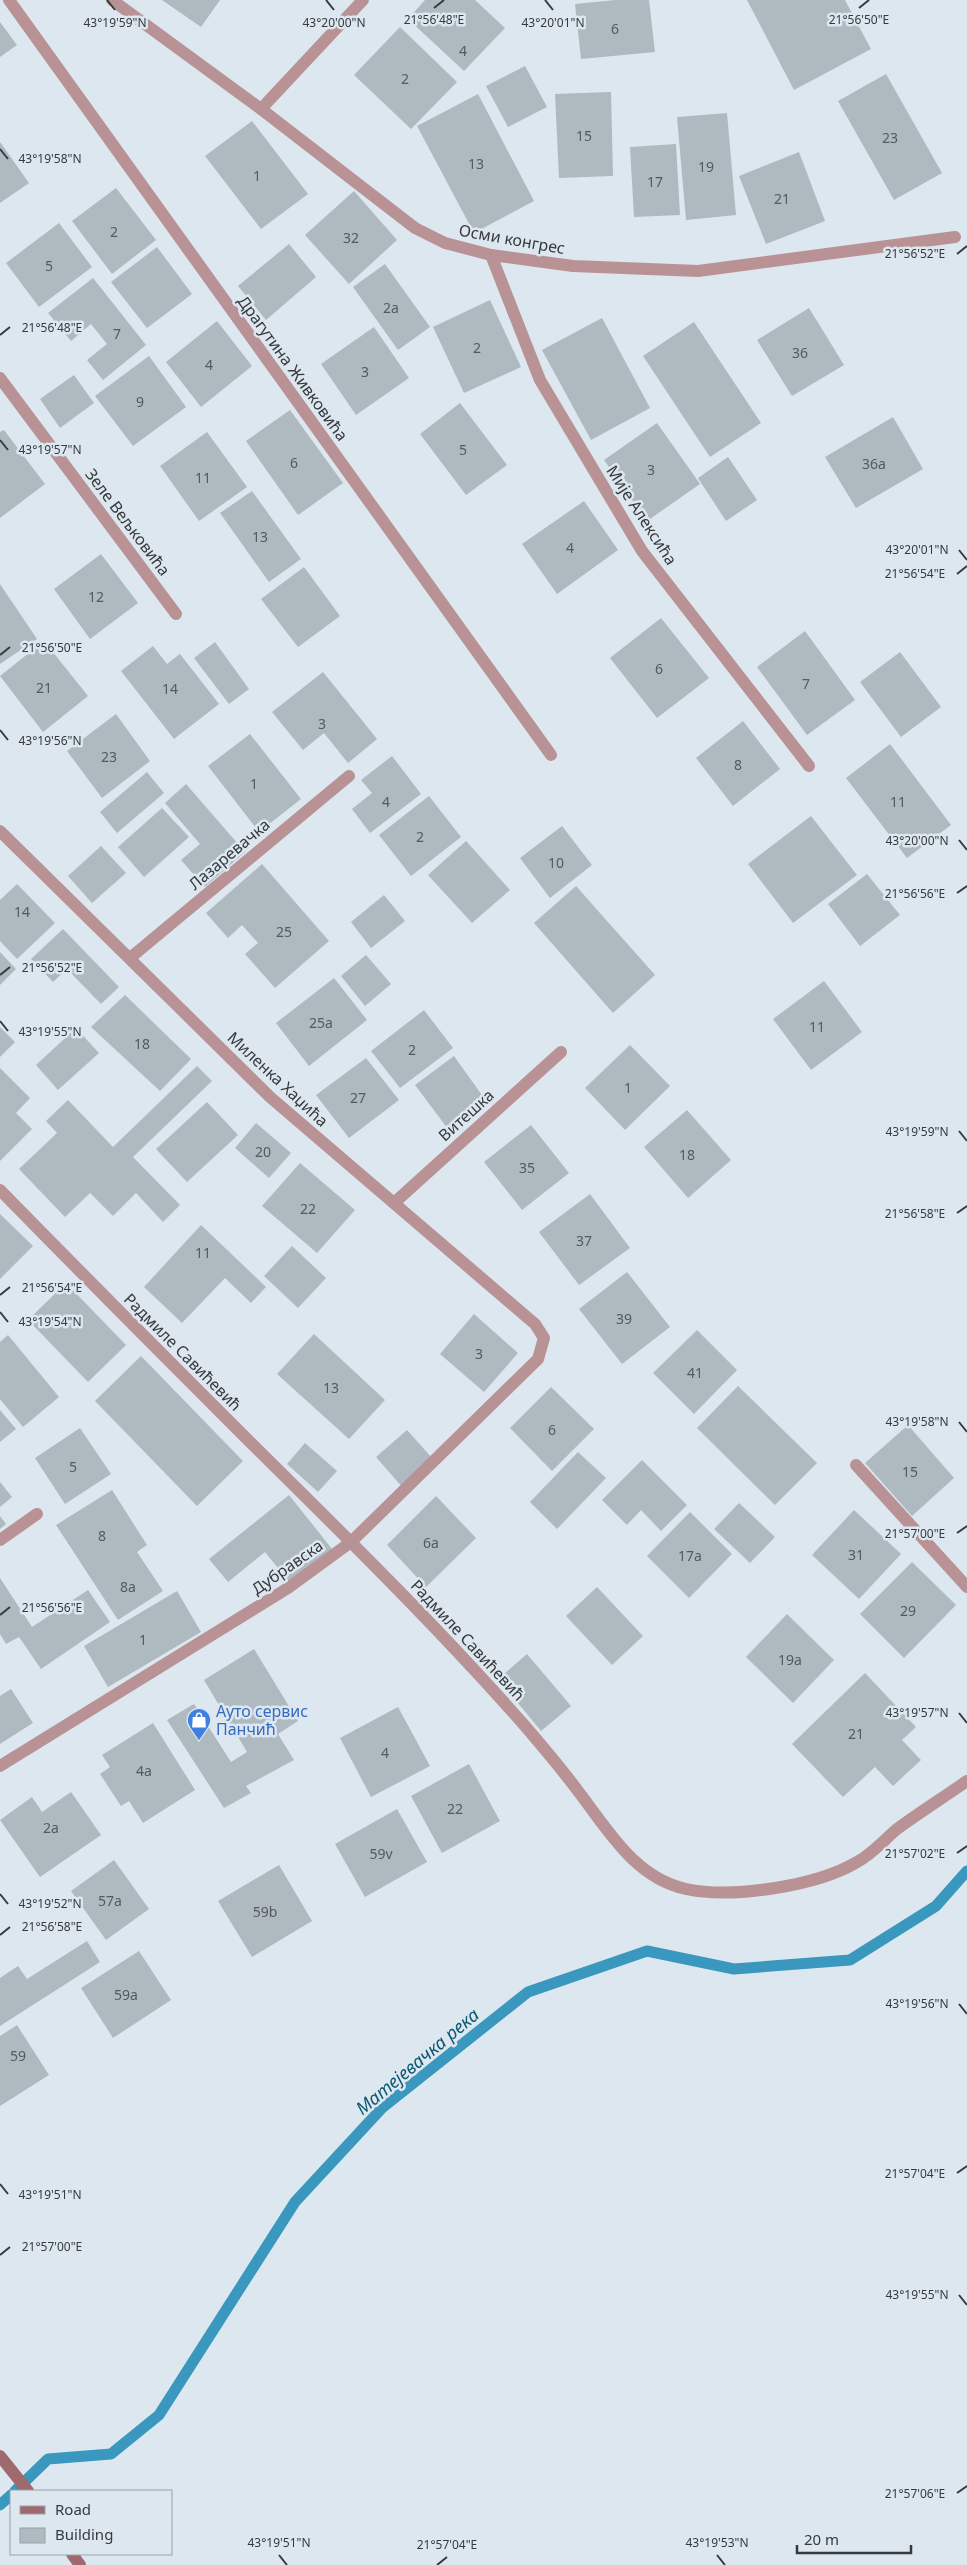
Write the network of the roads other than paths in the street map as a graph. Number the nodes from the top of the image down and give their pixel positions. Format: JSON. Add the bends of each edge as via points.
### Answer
{"nodes":[{"id":1,"x":9,"y":0,"type":"edge"},
{"id":2,"x":112,"y":0,"type":"edge"},
{"id":3,"x":362,"y":0,"type":"edge"},
{"id":4,"x":261,"y":108,"type":"junction"},
{"id":5,"x":955,"y":237,"type":"dead end"},
{"id":6,"x":491,"y":255,"type":"junction"},
{"id":7,"x":0,"y":378,"type":"edge"},
{"id":8,"x":176,"y":614,"type":"dead end"},
{"id":9,"x":551,"y":755,"type":"dead end"},
{"id":10,"x":809,"y":766,"type":"dead end"},
{"id":11,"x":349,"y":776,"type":"dead end"},
{"id":12,"x":0,"y":830,"type":"edge"},
{"id":13,"x":130,"y":958,"type":"junction"},
{"id":14,"x":561,"y":1052,"type":"dead end"},
{"id":15,"x":0,"y":1190,"type":"edge"},
{"id":16,"x":394,"y":1203,"type":"junction"},
{"id":17,"x":544,"y":1338,"type":"joint"},
{"id":18,"x":856,"y":1465,"type":"dead end"},
{"id":19,"x":37,"y":1514,"type":"dead end"},
{"id":20,"x":0,"y":1540,"type":"edge"},
{"id":21,"x":351,"y":1542,"type":"junction"},
{"id":22,"x":967,"y":1588,"type":"edge"},
{"id":23,"x":0,"y":1766,"type":"edge"},
{"id":24,"x":967,"y":1781,"type":"edge"},
{"id":25,"x":3,"y":2460,"type":"edge"},
{"id":26,"x":27,"y":2490,"type":"edge"}],
"edges":[{"from":1,"to":9,"type":"street","name":"Драгутина Живковића"},
{"from":2,"to":4,"type":"street","name":"Осми конгрес"},
{"from":3,"to":4,"type":"street"},
{"from":4,"to":6,"type":"street","name":"Осми конгрес","via":[[415,228],[445,243]]},
{"from":5,"to":6,"type":"street","name":"Осми конгрес","via":[[698,271],[574,266]]},
{"from":6,"to":10,"type":"street","name":"Мије Алексића","via":[[540,380],[642,551]]},
{"from":7,"to":8,"type":"street","name":"Зеле Вељковића"},
{"from":11,"to":13,"type":"street","name":"Лазаревачка"},
{"from":12,"to":13,"type":"street","name":"Миленка Хаџића"},
{"from":13,"to":16,"type":"street","name":"Миленка Хаџића","via":[[270,1097]]},
{"from":14,"to":16,"type":"street","name":"Витешка"},
{"from":15,"to":21,"type":"street","name":"Радмиле Савићевић"},
{"from":16,"to":17,"type":"street","name":"Миленка Хаџића","via":[[536,1324]]},
{"from":17,"to":21,"type":"street","name":"Дубравска","via":[[538,1359]]},
{"from":18,"to":22,"type":"street"},
{"from":19,"to":20,"type":"street"},
{"from":21,"to":23,"type":"street","name":"Дубравска","via":[[288,1588]]},
{"from":21,"to":24,"type":"street","name":"Радмиле Савићевић","via":[[434,1625],[556,1761],[627,1855],[664,1884],[713,1892],[766,1889],[837,1873],[861,1860],[898,1829]]},
{"from":25,"to":26,"type":"main road"}]}
